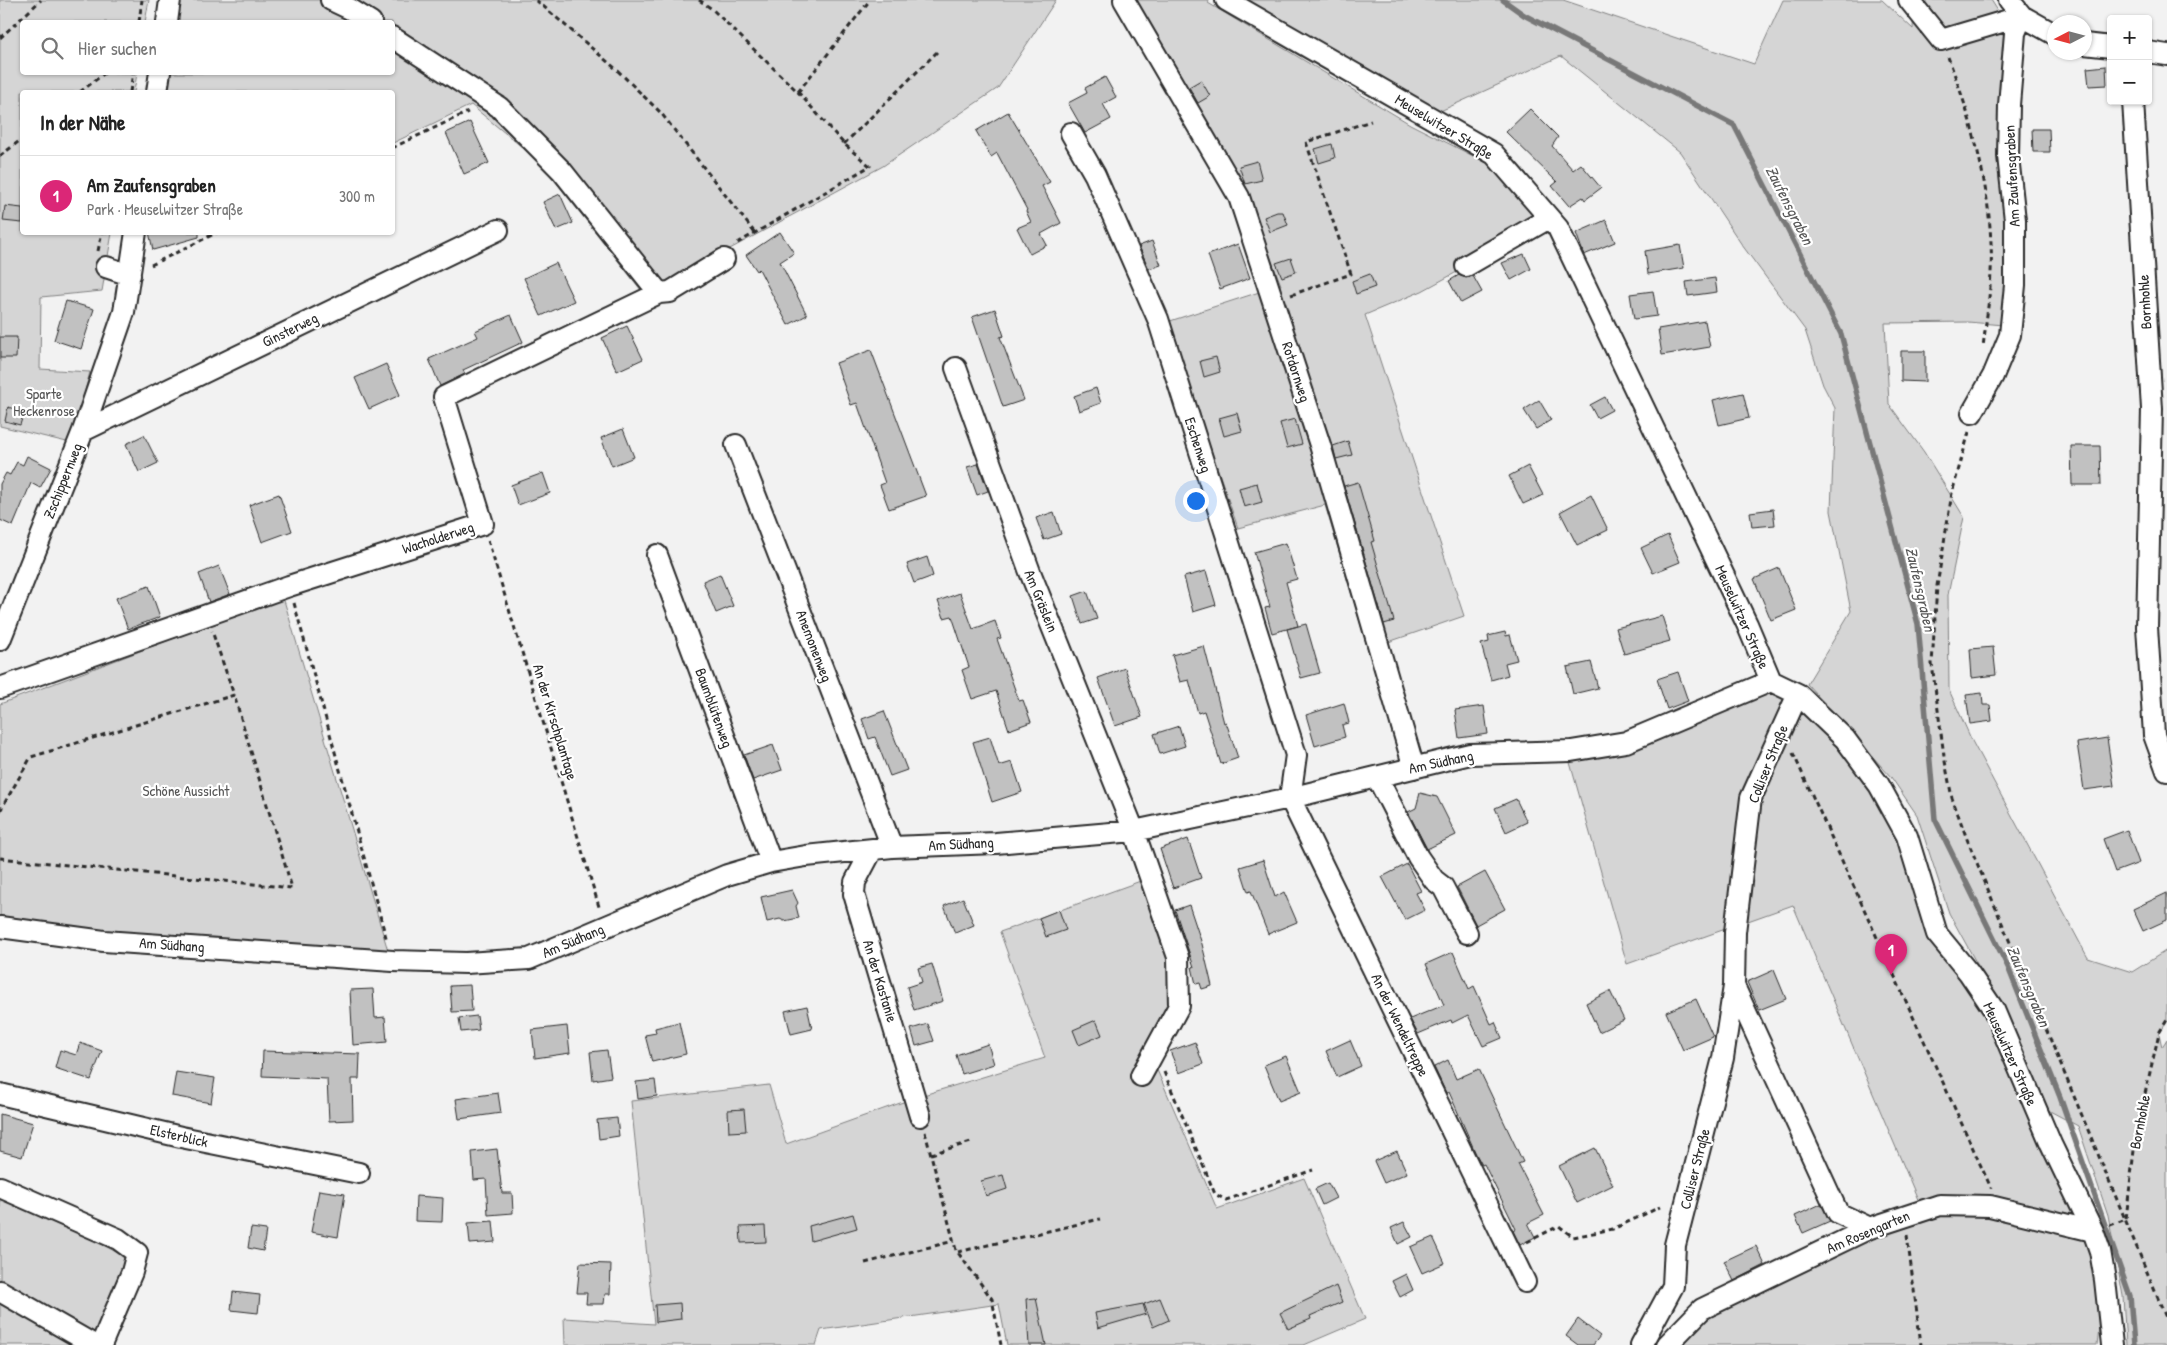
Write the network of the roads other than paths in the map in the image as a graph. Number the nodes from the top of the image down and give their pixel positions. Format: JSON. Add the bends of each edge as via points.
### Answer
{"nodes":[{"id":1,"x":170,"y":0,"type":"edge"},
{"id":2,"x":331,"y":0,"type":"edge"},
{"id":3,"x":1124,"y":0,"type":"edge"},
{"id":4,"x":1226,"y":0,"type":"edge"},
{"id":5,"x":1909,"y":0,"type":"edge"},
{"id":6,"x":2009,"y":0,"type":"edge"},
{"id":7,"x":2022,"y":16,"type":"junction"},
{"id":8,"x":167,"y":20,"type":"edge"},
{"id":9,"x":368,"y":20,"type":"edge"},
{"id":10,"x":2047,"y":30,"type":"edge"},
{"id":11,"x":395,"y":39,"type":"edge"},
{"id":12,"x":2092,"y":45,"type":"edge"},
{"id":13,"x":2107,"y":47,"type":"edge"},
{"id":14,"x":2152,"y":52,"type":"edge"},
{"id":15,"x":2167,"y":54,"type":"edge"},
{"id":16,"x":160,"y":75,"type":"edge"},
{"id":17,"x":157,"y":90,"type":"edge"},
{"id":18,"x":2133,"y":105,"type":"edge"},
{"id":19,"x":1071,"y":133,"type":"dead end"},
{"id":20,"x":1549,"y":218,"type":"junction"},
{"id":21,"x":498,"y":230,"type":"dead end"},
{"id":22,"x":136,"y":235,"type":"edge"},
{"id":23,"x":728,"y":252,"type":"road end"},
{"id":24,"x":1466,"y":266,"type":"dead end"},
{"id":25,"x":106,"y":267,"type":"dead end"},
{"id":26,"x":130,"y":275,"type":"junction"},
{"id":27,"x":659,"y":293,"type":"junction"},
{"id":28,"x":956,"y":368,"type":"dead end"},
{"id":29,"x":1972,"y":414,"type":"road end"},
{"id":30,"x":83,"y":431,"type":"junction"},
{"id":31,"x":736,"y":445,"type":"dead end"},
{"id":32,"x":657,"y":555,"type":"dead end"},
{"id":33,"x":0,"y":640,"type":"edge"},
{"id":34,"x":1771,"y":681,"type":"junction"},
{"id":35,"x":0,"y":688,"type":"edge"},
{"id":36,"x":1798,"y":694,"type":"junction"},
{"id":37,"x":1414,"y":768,"type":"junction"},
{"id":38,"x":2167,"y":771,"type":"edge"},
{"id":39,"x":1377,"y":777,"type":"junction"},
{"id":40,"x":1290,"y":798,"type":"junction"},
{"id":41,"x":1134,"y":831,"type":"junction"},
{"id":42,"x":892,"y":847,"type":"junction"},
{"id":43,"x":872,"y":850,"type":"junction"},
{"id":44,"x":771,"y":862,"type":"junction"},
{"id":45,"x":0,"y":927,"type":"edge"},
{"id":46,"x":1467,"y":933,"type":"dead end"},
{"id":47,"x":1734,"y":986,"type":"junction"},
{"id":48,"x":1141,"y":1076,"type":"dead end"},
{"id":49,"x":0,"y":1094,"type":"edge"},
{"id":50,"x":920,"y":1116,"type":"road end"},
{"id":51,"x":359,"y":1173,"type":"dead end"},
{"id":52,"x":0,"y":1187,"type":"edge"},
{"id":53,"x":1870,"y":1228,"type":"junction"},
{"id":54,"x":2093,"y":1231,"type":"junction"},
{"id":55,"x":1525,"y":1282,"type":"dead end"},
{"id":56,"x":0,"y":1291,"type":"edge"},
{"id":57,"x":94,"y":1345,"type":"edge"},
{"id":58,"x":101,"y":1345,"type":"edge"},
{"id":59,"x":1641,"y":1345,"type":"edge"},
{"id":60,"x":1667,"y":1345,"type":"edge"},
{"id":61,"x":2112,"y":1345,"type":"edge"}],
"edges":[{"from":1,"to":8,"type":"street"},
{"from":2,"to":9,"type":"street"},
{"from":3,"to":37,"type":"street","name":"Rotdornweg","via":[[1239,197],[1320,445]]},
{"from":4,"to":20,"type":"street","name":"Meuselwitzer Straße","via":[[1494,154]]},
{"from":5,"to":7,"type":"street","via":[[1941,40]]},
{"from":6,"to":7,"type":"street"},
{"from":7,"to":10,"type":"street"},
{"from":7,"to":29,"type":"street","name":"Am Zaufensgraben","via":[[2016,33],[2009,105],[2008,156],[2015,220],[2015,285],[2010,335]]},
{"from":11,"to":27,"type":"street","via":[[499,106],[562,171]]},
{"from":12,"to":13,"type":"street"},
{"from":14,"to":15,"type":"street"},
{"from":16,"to":17,"type":"street"},
{"from":18,"to":38,"type":"street","name":"Bornhohle","via":[[2152,409],[2147,627],[2154,735]]},
{"from":19,"to":40,"type":"street","name":"Eschenweg","via":[[1095,175],[1158,319],[1296,755]]},
{"from":20,"to":24,"type":"street"},
{"from":20,"to":34,"type":"street","name":"Meuselwitzer Straße","via":[[1558,228],[1610,336]]},
{"from":21,"to":30,"type":"street","name":"Ginsterweg"},
{"from":22,"to":26,"type":"street","name":"Zschippernweg"},
{"from":23,"to":27,"type":"street","name":"Wacholderweg","via":[[670,292]]},
{"from":25,"to":26,"type":"street"},
{"from":26,"to":30,"type":"street","name":"Zschippernweg","via":[[124,312]]},
{"from":27,"to":35,"type":"street","name":"Wacholderweg","via":[[444,397],[483,524],[289,586]]},
{"from":28,"to":41,"type":"street","name":"Am Gräslein","via":[[1030,572]]},
{"from":30,"to":33,"type":"street","name":"Zschippernweg"},
{"from":31,"to":42,"type":"street","name":"Anemonenweg"},
{"from":32,"to":44,"type":"street","name":"Baumblütenweg"},
{"from":34,"to":36,"type":"street","name":"Meuselwitzer Straße"},
{"from":34,"to":37,"type":"street","name":"Am Südhang","via":[[1626,742],[1572,751],[1470,754]]},
{"from":36,"to":47,"type":"street","name":"Colliser Straße","via":[[1751,798],[1735,932]]},
{"from":36,"to":54,"type":"street","name":"Meuselwitzer Straße","via":[[1845,739],[1879,785],[1908,836],[1937,934],[1994,1010],[2051,1144]]},
{"from":37,"to":39,"type":"street","name":"Am Südhang"},
{"from":39,"to":40,"type":"street","name":"Am Südhang"},
{"from":39,"to":46,"type":"street","via":[[1418,857],[1443,887]]},
{"from":40,"to":41,"type":"street","name":"Am Südhang"},
{"from":40,"to":55,"type":"street","name":"An der Wendeltreppe"},
{"from":41,"to":42,"type":"street","name":"Am Südhang","via":[[996,843]]},
{"from":41,"to":48,"type":"street","via":[[1178,957],[1179,1006]]},
{"from":42,"to":43,"type":"street","name":"Am Südhang"},
{"from":43,"to":44,"type":"street","name":"Am Südhang"},
{"from":43,"to":50,"type":"street","name":"An der Kastanie","via":[[855,882],[854,894]]},
{"from":44,"to":45,"type":"street","name":"Am Südhang","via":[[727,875],[529,959],[466,963],[393,961],[104,941]]},
{"from":47,"to":53,"type":"street","name":"Colliser Straße","via":[[1838,1213]]},
{"from":47,"to":59,"type":"street","name":"Colliser Straße","via":[[1723,1058],[1675,1245],[1673,1286]]},
{"from":49,"to":51,"type":"street","name":"Elsterblick","via":[[181,1137]]},
{"from":52,"to":58,"type":"street","via":[[118,1239],[137,1253]]},
{"from":53,"to":54,"type":"street","name":"Am Rosengarten","via":[[1940,1205],[1990,1206]]},
{"from":53,"to":60,"type":"street","name":"Am Rosengarten","via":[[1702,1309]]},
{"from":54,"to":61,"type":"street","name":"Meuselwitzer Straße","via":[[2105,1280]]},
{"from":56,"to":57,"type":"street"}]}
